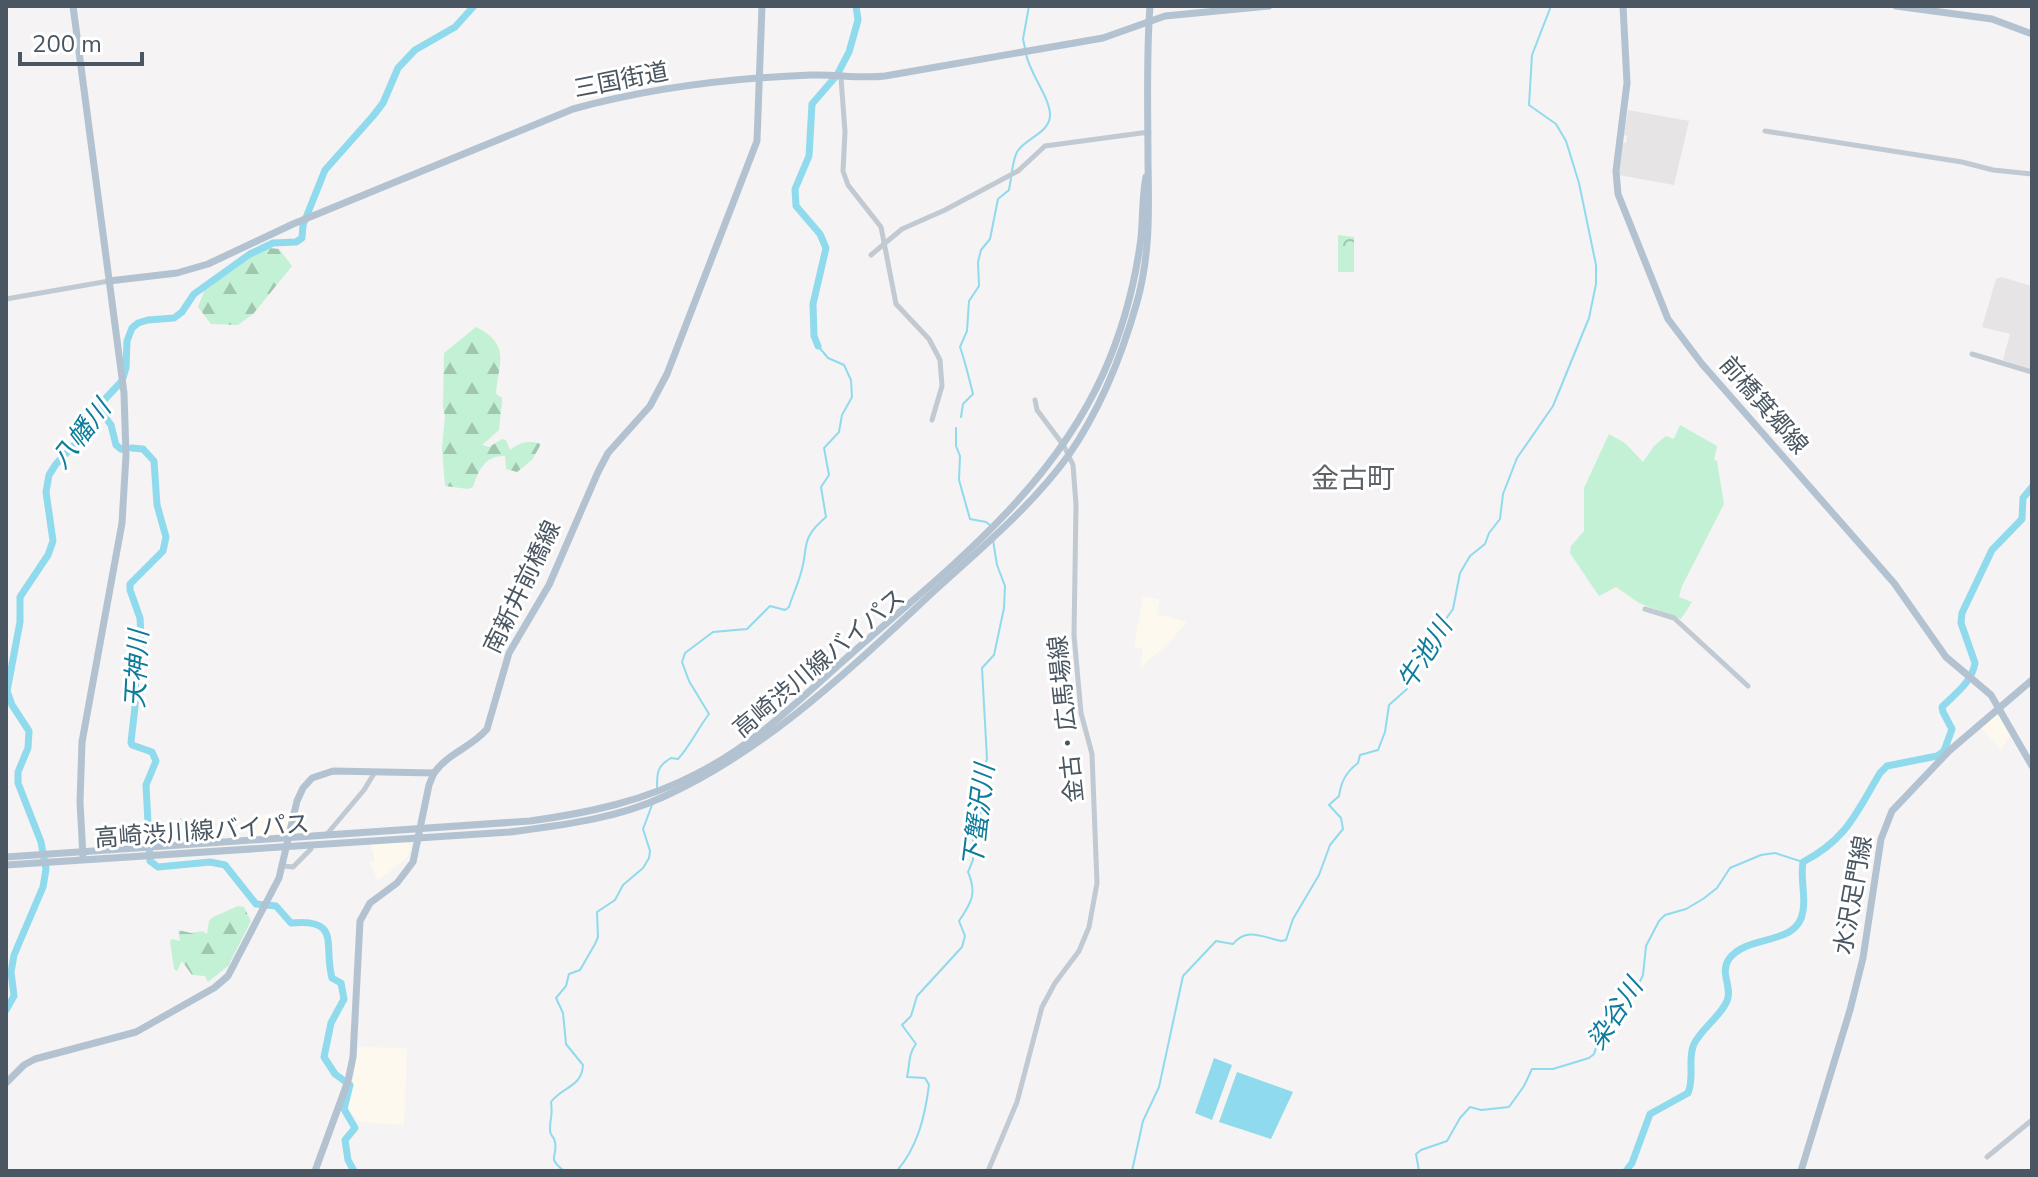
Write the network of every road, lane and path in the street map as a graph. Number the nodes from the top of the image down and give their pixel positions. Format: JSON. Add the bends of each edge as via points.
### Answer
{"nodes":[{"id":1,"x":73,"y":6,"type":"edge"},
{"id":2,"x":762,"y":6,"type":"edge"},
{"id":3,"x":1150,"y":6,"type":"edge"},
{"id":4,"x":1269,"y":6,"type":"edge"},
{"id":5,"x":1623,"y":6,"type":"edge"},
{"id":6,"x":1896,"y":6,"type":"edge"},
{"id":7,"x":1149,"y":21,"type":"junction"},
{"id":8,"x":2032,"y":34,"type":"edge"},
{"id":9,"x":836,"y":77,"type":"junction"},
{"id":10,"x":761,"y":79,"type":"junction"},
{"id":11,"x":1765,"y":131,"type":"dead end"},
{"id":12,"x":1149,"y":132,"type":"junction"},
{"id":13,"x":1148,"y":167,"type":"junction"},
{"id":14,"x":2032,"y":174,"type":"edge"},
{"id":15,"x":883,"y":244,"type":"junction"},
{"id":16,"x":871,"y":255,"type":"dead end"},
{"id":17,"x":109,"y":281,"type":"junction"},
{"id":18,"x":6,"y":299,"type":"edge"},
{"id":19,"x":1972,"y":354,"type":"dead end"},
{"id":20,"x":2032,"y":372,"type":"edge"},
{"id":21,"x":1035,"y":400,"type":"dead end"},
{"id":22,"x":932,"y":420,"type":"dead end"},
{"id":23,"x":1064,"y":446,"type":"junction"},
{"id":24,"x":1068,"y":455,"type":"junction"},
{"id":25,"x":1645,"y":609,"type":"dead end"},
{"id":26,"x":2032,"y":680,"type":"edge"},
{"id":27,"x":1748,"y":686,"type":"dead end"},
{"id":28,"x":1999,"y":708,"type":"junction"},
{"id":29,"x":2032,"y":766,"type":"edge"},
{"id":30,"x":375,"y":772,"type":"junction"},
{"id":31,"x":434,"y":773,"type":"junction"},
{"id":32,"x":662,"y":794,"type":"junction"},
{"id":33,"x":420,"y":833,"type":"junction"},
{"id":34,"x":327,"y":834,"type":"junction"},
{"id":35,"x":289,"y":841,"type":"junction"},
{"id":36,"x":311,"y":849,"type":"dead end"},
{"id":37,"x":83,"y":856,"type":"junction"},
{"id":38,"x":6,"y":857,"type":"edge"},
{"id":39,"x":35,"y":859,"type":"junction"},
{"id":40,"x":6,"y":865,"type":"edge"},
{"id":41,"x":284,"y":866,"type":"junction"},
{"id":42,"x":6,"y":1083,"type":"edge"},
{"id":43,"x":2032,"y":1120,"type":"edge"},
{"id":44,"x":1987,"y":1157,"type":"dead end"},
{"id":45,"x":315,"y":1171,"type":"edge"},
{"id":46,"x":988,"y":1171,"type":"edge"},
{"id":47,"x":1801,"y":1171,"type":"edge"}],
"edges":[{"from":1,"to":17,"type":"main road"},
{"from":2,"to":10,"type":"main road","name":"南新井前橋線"},
{"from":3,"to":7,"type":"main road","name":"高崎渋川線バイパス"},
{"from":4,"to":7,"type":"main road","name":"三国街道"},
{"from":5,"to":28,"type":"main road","name":"前橋箕郷線","via":[[1627,83],[1618,194],[1668,319],[1894,583],[1940,650],[1986,688]]},
{"from":6,"to":8,"type":"main road","via":[[1992,19]]},
{"from":7,"to":9,"type":"main road","name":"三国街道","via":[[1077,43],[885,76]]},
{"from":7,"to":12,"type":"main road","name":"高崎渋川線バイパス"},
{"from":9,"to":10,"type":"main road","name":"三国街道"},
{"from":9,"to":15,"type":"street","via":[[845,132],[843,171],[852,192],[877,220]]},
{"from":10,"to":17,"type":"main road","name":"三国街道","via":[[573,109],[193,270]]},
{"from":10,"to":31,"type":"main road","name":"南新井前橋線","via":[[756,145],[659,392],[598,472],[549,585],[509,653],[487,729]]},
{"from":11,"to":14,"type":"street"},
{"from":12,"to":13,"type":"main road","name":"高崎渋川線バイパス"},
{"from":12,"to":15,"type":"street","via":[[1045,146],[1018,171],[902,229]]},
{"from":13,"to":23,"type":"main road","name":"高崎渋川線バイパス","via":[[1127,308],[1104,372]]},
{"from":13,"to":24,"type":"main road","name":"高崎渋川線バイパス","via":[[1148,237],[1137,300],[1111,377]]},
{"from":15,"to":16,"type":"street"},
{"from":15,"to":22,"type":"street","via":[[896,304],[929,339],[940,360],[942,386]]},
{"from":17,"to":18,"type":"street","name":"三国街道"},
{"from":17,"to":37,"type":"main road","via":[[124,393],[126,455],[122,523],[82,742]]},
{"from":19,"to":20,"type":"street"},
{"from":21,"to":23,"type":"street","name":"金古・広馬場線"},
{"from":23,"to":24,"type":"street","name":"金古・広馬場線"},
{"from":23,"to":32,"type":"main road","name":"高崎渋川線バイパス","via":[[990,531],[789,710],[721,760]]},
{"from":24,"to":32,"type":"main road","name":"高崎渋川線バイパス","via":[[994,537],[797,713],[725,766]]},
{"from":24,"to":46,"type":"street","name":"金古・広馬場線","via":[[1076,505],[1075,655],[1092,754],[1097,883],[1089,927],[1042,1007],[1017,1102]]},
{"from":25,"to":27,"type":"street","via":[[1674,618]]},
{"from":26,"to":28,"type":"main road","name":"水沢足門線"},
{"from":28,"to":29,"type":"main road","name":"前橋箕郷線"},
{"from":28,"to":47,"type":"main road","name":"水沢足門線","via":[[1923,776],[1892,811],[1883,830],[1863,958]]},
{"from":30,"to":31,"type":"main road"},
{"from":30,"to":34,"type":"street"},
{"from":30,"to":35,"type":"main road","via":[[333,771],[312,778],[300,795]]},
{"from":31,"to":33,"type":"main road"},
{"from":32,"to":33,"type":"main road","name":"高崎渋川線バイパス","via":[[564,825]]},
{"from":33,"to":34,"type":"main road","name":"高崎渋川線バイパス"},
{"from":33,"to":35,"type":"main road","name":"高崎渋川線バイパス"},
{"from":33,"to":45,"type":"main road","via":[[409,868],[370,903],[360,921],[353,1057]]},
{"from":34,"to":35,"type":"main road","name":"高崎渋川線バイパス"},
{"from":35,"to":37,"type":"main road","name":"高崎渋川線バイパス"},
{"from":35,"to":41,"type":"main road"},
{"from":36,"to":41,"type":"street","via":[[293,867]]},
{"from":37,"to":39,"type":"main road","name":"高崎渋川線バイパス"},
{"from":38,"to":39,"type":"main road","name":"高崎渋川線バイパス"},
{"from":39,"to":40,"type":"main road","name":"高崎渋川線バイパス"},
{"from":41,"to":42,"type":"main road","via":[[228,976],[214,988],[136,1032],[35,1059]]},
{"from":43,"to":44,"type":"street"}]}
